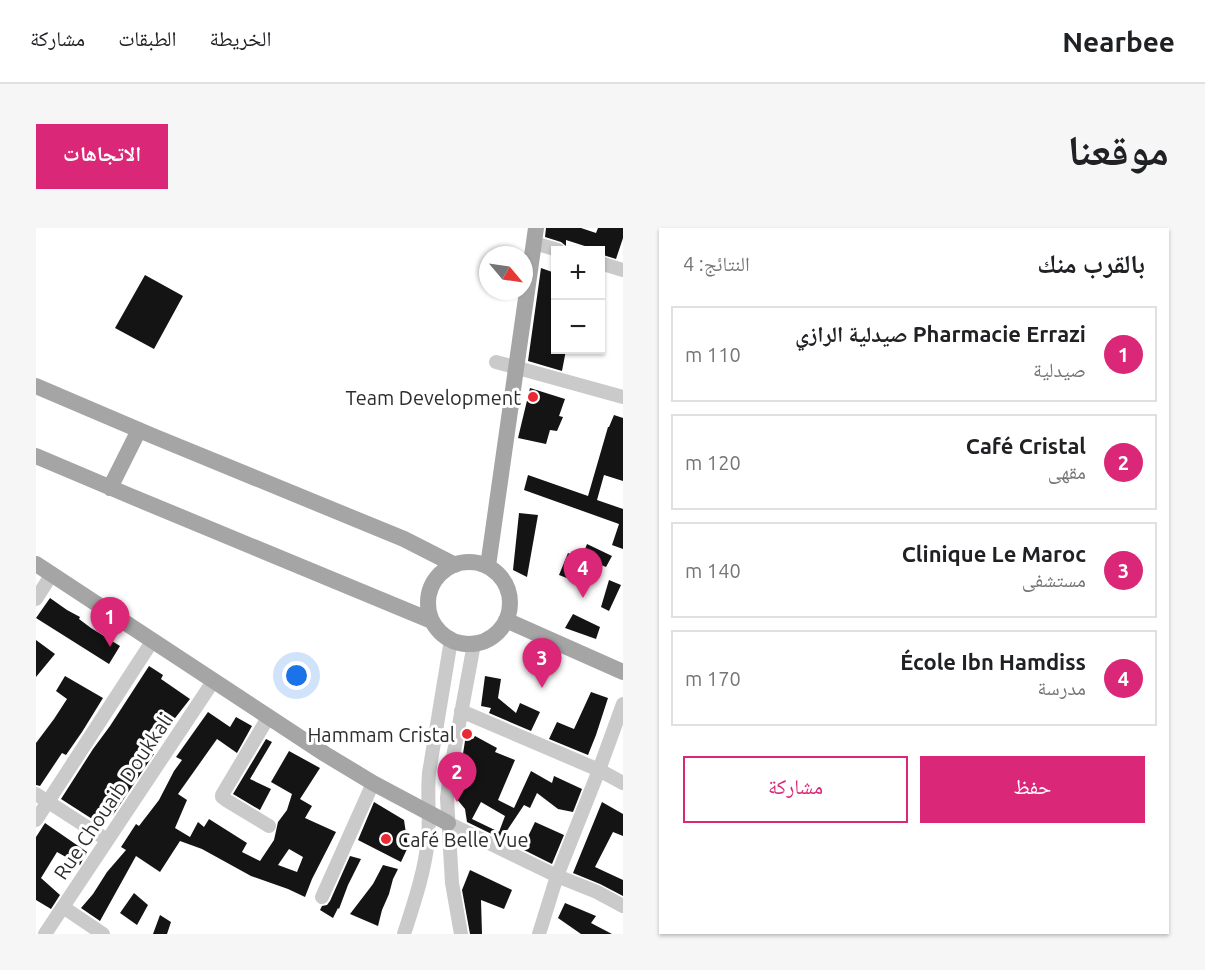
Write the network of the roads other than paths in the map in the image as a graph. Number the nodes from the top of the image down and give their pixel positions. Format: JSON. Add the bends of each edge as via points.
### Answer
{"nodes":[{"id":1,"x":535,"y":236,"type":"edge"},
{"id":2,"x":551,"y":246,"type":"edge"},
{"id":3,"x":605,"y":265,"type":"edge"},
{"id":4,"x":623,"y":270,"type":"edge"},
{"id":5,"x":496,"y":362,"type":"dead end"},
{"id":6,"x":516,"y":368,"type":"junction"},
{"id":7,"x":36,"y":386,"type":"edge"},
{"id":8,"x":623,"y":397,"type":"edge"},
{"id":9,"x":139,"y":430,"type":"junction"},
{"id":10,"x":36,"y":456,"type":"edge"},
{"id":11,"x":110,"y":488,"type":"junction"},
{"id":12,"x":36,"y":564,"type":"edge"},
{"id":13,"x":455,"y":565,"type":"junction"},
{"id":14,"x":488,"y":566,"type":"junction"},
{"id":15,"x":52,"y":574,"type":"junction"},
{"id":16,"x":36,"y":599,"type":"edge"},
{"id":17,"x":506,"y":620,"type":"junction"},
{"id":18,"x":432,"y":621,"type":"junction"},
{"id":19,"x":153,"y":640,"type":"junction"},
{"id":20,"x":451,"y":640,"type":"junction"},
{"id":21,"x":474,"y":644,"type":"junction"},
{"id":22,"x":623,"y":672,"type":"edge"},
{"id":23,"x":214,"y":680,"type":"junction"},
{"id":24,"x":623,"y":704,"type":"edge"},
{"id":25,"x":461,"y":711,"type":"junction"},
{"id":26,"x":269,"y":716,"type":"junction"},
{"id":27,"x":599,"y":770,"type":"junction"},
{"id":28,"x":373,"y":783,"type":"junction"},
{"id":29,"x":623,"y":783,"type":"edge"},
{"id":30,"x":36,"y":794,"type":"edge"},
{"id":31,"x":48,"y":802,"type":"junction"},
{"id":32,"x":428,"y":812,"type":"junction"},
{"id":33,"x":36,"y":820,"type":"edge"},
{"id":34,"x":448,"y":823,"type":"junction"},
{"id":35,"x":269,"y":826,"type":"dead end"},
{"id":36,"x":107,"y":840,"type":"junction"},
{"id":37,"x":557,"y":876,"type":"junction"},
{"id":38,"x":322,"y":897,"type":"dead end"},
{"id":39,"x":623,"y":906,"type":"edge"},
{"id":40,"x":63,"y":907,"type":"junction"},
{"id":41,"x":45,"y":934,"type":"edge"},
{"id":42,"x":103,"y":934,"type":"edge"},
{"id":43,"x":404,"y":934,"type":"edge"},
{"id":44,"x":461,"y":934,"type":"edge"},
{"id":45,"x":539,"y":934,"type":"edge"}],
"edges":[{"from":1,"to":2,"type":"street"},
{"from":1,"to":6,"type":"main road"},
{"from":3,"to":4,"type":"street"},
{"from":5,"to":6,"type":"street"},
{"from":6,"to":8,"type":"street"},
{"from":6,"to":14,"type":"main road"},
{"from":7,"to":9,"type":"main road"},
{"from":9,"to":11,"type":"main road"},
{"from":9,"to":13,"type":"main road","via":[[404,539]]},
{"from":10,"to":11,"type":"main road"},
{"from":11,"to":18,"type":"main road"},
{"from":12,"to":15,"type":"main road"},
{"from":13,"to":14,"type":"main road","via":[[466,562]]},
{"from":13,"to":18,"type":"main road","via":[[445,570],[431,588]]},
{"from":14,"to":17,"type":"main road","via":[[508,590],[510,610]]},
{"from":15,"to":16,"type":"street"},
{"from":15,"to":19,"type":"main road"},
{"from":17,"to":21,"type":"main road","via":[[493,636]]},
{"from":17,"to":22,"type":"main road"},
{"from":18,"to":20,"type":"main road"},
{"from":19,"to":23,"type":"main road"},
{"from":19,"to":31,"type":"street"},
{"from":20,"to":21,"type":"main road"},
{"from":20,"to":32,"type":"street","via":[[429,773]]},
{"from":21,"to":25,"type":"street"},
{"from":23,"to":26,"type":"main road"},
{"from":23,"to":36,"type":"street","name":"Rue Chouaib Doukkali"},
{"from":24,"to":27,"type":"street"},
{"from":25,"to":27,"type":"street"},
{"from":25,"to":34,"type":"street","via":[[447,798]]},
{"from":26,"to":28,"type":"main road"},
{"from":26,"to":35,"type":"street","via":[[222,797]]},
{"from":27,"to":29,"type":"street"},
{"from":27,"to":37,"type":"street"},
{"from":28,"to":32,"type":"main road"},
{"from":28,"to":38,"type":"street"},
{"from":30,"to":31,"type":"street"},
{"from":31,"to":33,"type":"street"},
{"from":31,"to":36,"type":"street"},
{"from":32,"to":34,"type":"main road"},
{"from":32,"to":43,"type":"street","via":[[427,852]]},
{"from":34,"to":37,"type":"street"},
{"from":34,"to":44,"type":"street","via":[[452,883]]},
{"from":36,"to":40,"type":"street","name":"Rue Chouaib Doukkali"},
{"from":37,"to":39,"type":"street"},
{"from":37,"to":45,"type":"street"},
{"from":40,"to":41,"type":"street","name":"Rue Chouaib Doukkali"},
{"from":40,"to":42,"type":"street"}]}
